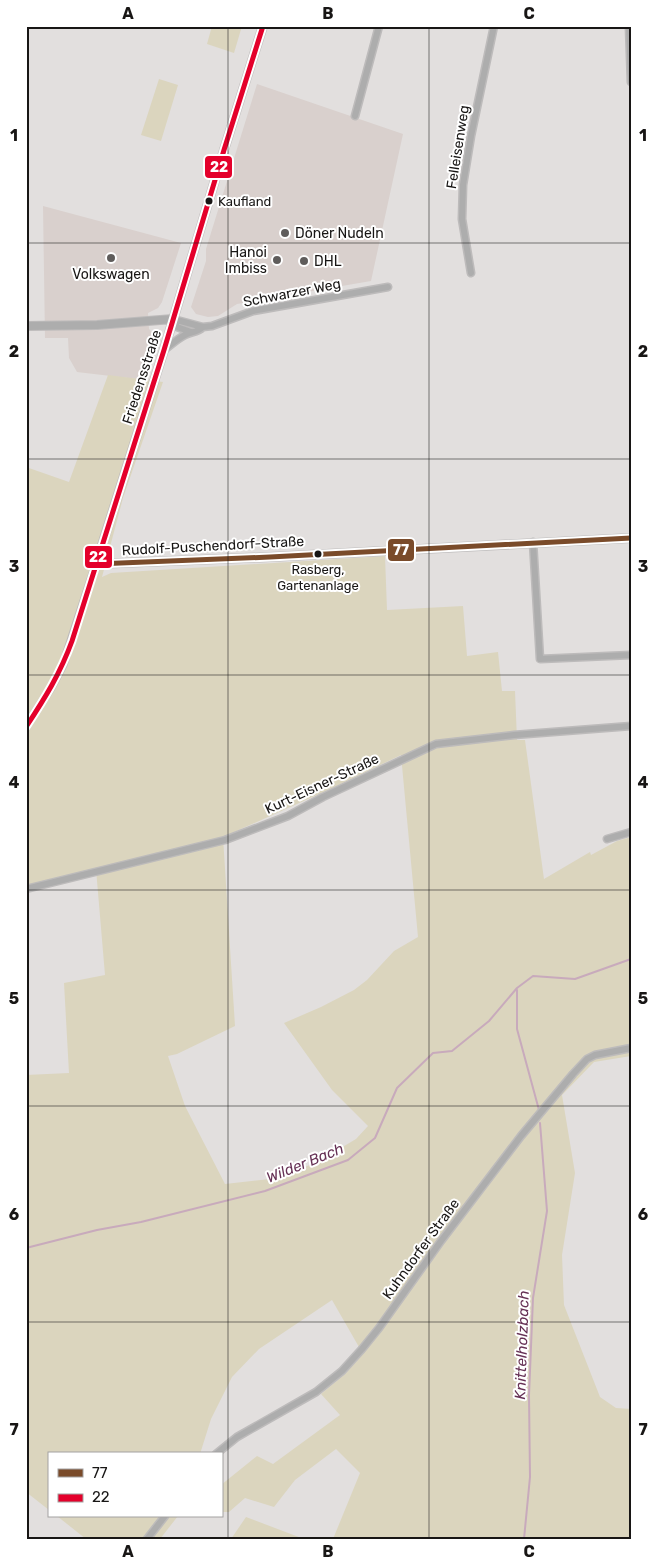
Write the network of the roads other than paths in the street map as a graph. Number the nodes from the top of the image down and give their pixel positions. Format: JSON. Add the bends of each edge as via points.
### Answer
{"nodes":[{"id":1,"x":263,"y":26,"type":"edge"},
{"id":2,"x":379,"y":26,"type":"edge"},
{"id":3,"x":494,"y":26,"type":"edge"},
{"id":4,"x":630,"y":26,"type":"edge"},
{"id":5,"x":631,"y":82,"type":"edge"},
{"id":6,"x":355,"y":116,"type":"dead end"},
{"id":7,"x":471,"y":273,"type":"dead end"},
{"id":8,"x":388,"y":287,"type":"dead end"},
{"id":9,"x":173,"y":319,"type":"junction"},
{"id":10,"x":26,"y":326,"type":"edge"},
{"id":11,"x":203,"y":327,"type":"junction"},
{"id":12,"x":192,"y":332,"type":"junction"},
{"id":13,"x":164,"y":350,"type":"junction"},
{"id":14,"x":631,"y":538,"type":"edge"},
{"id":15,"x":533,"y":542,"type":"junction"},
{"id":16,"x":96,"y":564,"type":"junction"},
{"id":17,"x":631,"y":655,"type":"edge"},
{"id":18,"x":631,"y":726,"type":"edge"},
{"id":19,"x":26,"y":728,"type":"edge"},
{"id":20,"x":631,"y":832,"type":"edge"},
{"id":21,"x":607,"y":839,"type":"dead end"},
{"id":22,"x":26,"y":890,"type":"edge"},
{"id":23,"x":631,"y":1048,"type":"edge"},
{"id":24,"x":218,"y":1452,"type":"edge"},
{"id":25,"x":163,"y":1518,"type":"edge"},
{"id":26,"x":147,"y":1539,"type":"edge"}],
"edges":[{"from":1,"to":9,"type":"street","name":"Friedensstraße"},
{"from":2,"to":6,"type":"street"},
{"from":3,"to":7,"type":"street","name":"Felleisenweg","via":[[470,136],[463,185],[462,219]]},
{"from":4,"to":5,"type":"street"},
{"from":8,"to":11,"type":"street","name":"Schwarzer Weg","via":[[252,311],[218,325]]},
{"from":9,"to":10,"type":"street"},
{"from":9,"to":11,"type":"street","name":"Schwarzer Weg"},
{"from":9,"to":12,"type":"street","via":[[177,327]]},
{"from":9,"to":13,"type":"street","name":"Friedensstraße"},
{"from":11,"to":12,"type":"street"},
{"from":12,"to":13,"type":"street"},
{"from":13,"to":16,"type":"street","name":"Friedensstraße"},
{"from":14,"to":15,"type":"street","name":"Rudolf-Puschendorf-Straße"},
{"from":15,"to":16,"type":"street","name":"Rudolf-Puschendorf-Straße"},
{"from":15,"to":17,"type":"street","via":[[540,659]]},
{"from":16,"to":19,"type":"street","name":"Friedensstraße","via":[[63,665]]},
{"from":18,"to":22,"type":"street","name":"Kurt-Eisner-Straße","via":[[436,744],[288,816],[225,840]]},
{"from":20,"to":21,"type":"street"},
{"from":23,"to":24,"type":"street","name":"Kuhndorfer Straße","via":[[595,1055],[573,1074],[518,1140],[379,1328],[342,1371],[316,1392],[236,1437]]},
{"from":25,"to":26,"type":"street"}]}
